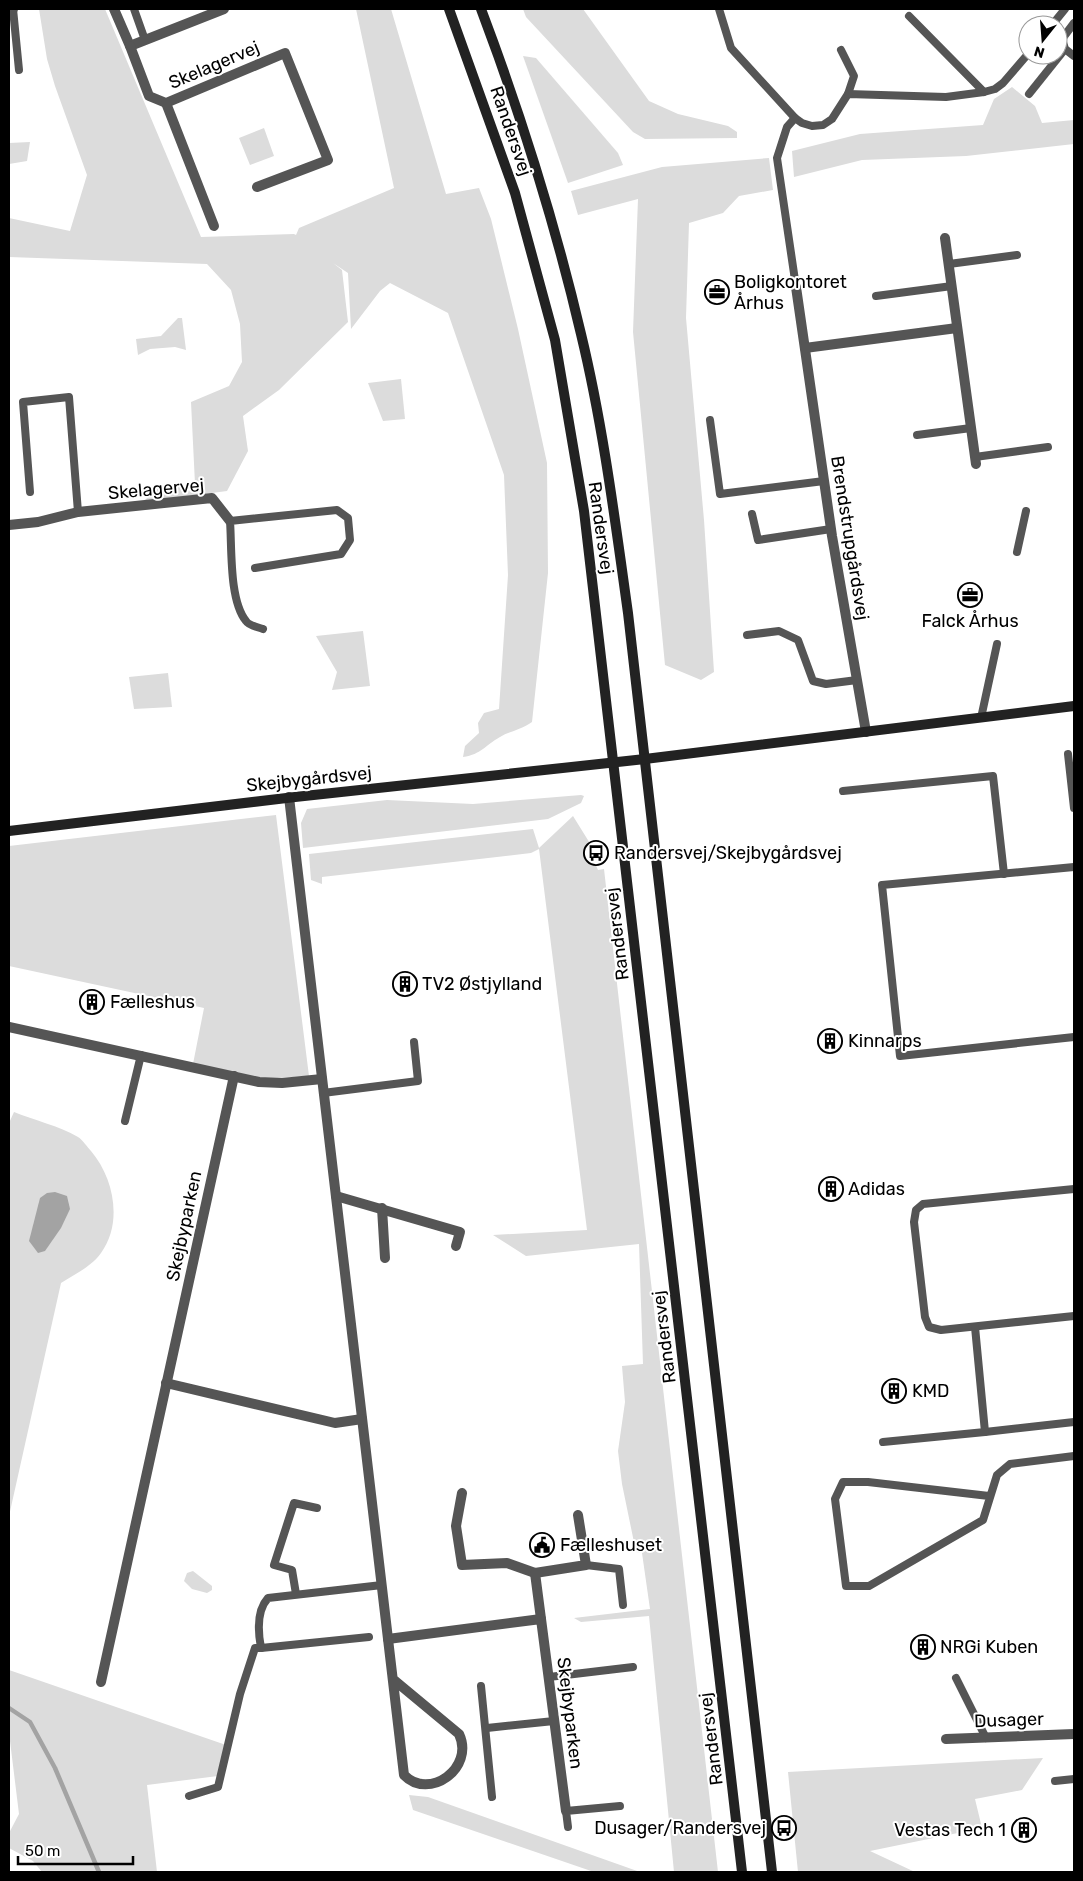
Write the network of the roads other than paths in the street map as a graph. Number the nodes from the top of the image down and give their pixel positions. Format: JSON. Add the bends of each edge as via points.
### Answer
{"nodes":[{"id":1,"x":9,"y":9,"type":"edge"},
{"id":2,"x":13,"y":9,"type":"edge"},
{"id":3,"x":114,"y":9,"type":"edge"},
{"id":4,"x":134,"y":9,"type":"edge"},
{"id":5,"x":224,"y":9,"type":"edge"},
{"id":6,"x":449,"y":9,"type":"edge"},
{"id":7,"x":481,"y":9,"type":"edge"},
{"id":8,"x":719,"y":9,"type":"edge"},
{"id":9,"x":909,"y":16,"type":"dead end"},
{"id":10,"x":145,"y":40,"type":"junction"},
{"id":11,"x":130,"y":46,"type":"junction"},
{"id":12,"x":841,"y":50,"type":"dead end"},
{"id":13,"x":1019,"y":65,"type":"edge"},
{"id":14,"x":1052,"y":65,"type":"edge"},
{"id":15,"x":19,"y":70,"type":"dead end"},
{"id":16,"x":984,"y":92,"type":"junction"},
{"id":17,"x":848,"y":94,"type":"junction"},
{"id":18,"x":1029,"y":94,"type":"dead end"},
{"id":19,"x":166,"y":103,"type":"junction"},
{"id":20,"x":795,"y":118,"type":"junction"},
{"id":21,"x":257,"y":187,"type":"dead end"},
{"id":22,"x":214,"y":226,"type":"dead end"},
{"id":23,"x":945,"y":238,"type":"dead end"},
{"id":24,"x":1017,"y":255,"type":"dead end"},
{"id":25,"x":949,"y":264,"type":"junction"},
{"id":26,"x":952,"y":286,"type":"junction"},
{"id":27,"x":796,"y":287,"type":"joint"},
{"id":28,"x":876,"y":296,"type":"dead end"},
{"id":29,"x":957,"y":328,"type":"junction"},
{"id":30,"x":805,"y":348,"type":"junction"},
{"id":31,"x":710,"y":420,"type":"dead end"},
{"id":32,"x":971,"y":428,"type":"junction"},
{"id":33,"x":917,"y":435,"type":"dead end"},
{"id":34,"x":1048,"y":447,"type":"dead end"},
{"id":35,"x":975,"y":460,"type":"joint"},
{"id":36,"x":824,"y":481,"type":"junction"},
{"id":37,"x":30,"y":492,"type":"dead end"},
{"id":38,"x":1026,"y":511,"type":"dead end"},
{"id":39,"x":78,"y":512,"type":"junction"},
{"id":40,"x":752,"y":514,"type":"dead end"},
{"id":41,"x":230,"y":521,"type":"junction"},
{"id":42,"x":9,"y":525,"type":"edge"},
{"id":43,"x":831,"y":529,"type":"junction"},
{"id":44,"x":1016,"y":552,"type":"dead end"},
{"id":45,"x":255,"y":568,"type":"dead end"},
{"id":46,"x":263,"y":630,"type":"dead end"},
{"id":47,"x":747,"y":635,"type":"dead end"},
{"id":48,"x":997,"y":644,"type":"dead end"},
{"id":49,"x":857,"y":680,"type":"junction"},
{"id":50,"x":1074,"y":706,"type":"edge"},
{"id":51,"x":981,"y":718,"type":"junction"},
{"id":52,"x":866,"y":732,"type":"junction"},
{"id":53,"x":1068,"y":754,"type":"dead end"},
{"id":54,"x":646,"y":759,"type":"junction"},
{"id":55,"x":613,"y":762,"type":"junction"},
{"id":56,"x":843,"y":790,"type":"dead end"},
{"id":57,"x":289,"y":798,"type":"junction"},
{"id":58,"x":1074,"y":808,"type":"edge"},
{"id":59,"x":9,"y":831,"type":"edge"},
{"id":60,"x":1074,"y":867,"type":"edge"},
{"id":61,"x":1004,"y":874,"type":"junction"},
{"id":62,"x":9,"y":1027,"type":"edge"},
{"id":63,"x":1074,"y":1037,"type":"edge"},
{"id":64,"x":414,"y":1042,"type":"dead end"},
{"id":65,"x":141,"y":1055,"type":"junction"},
{"id":66,"x":234,"y":1076,"type":"junction"},
{"id":67,"x":322,"y":1079,"type":"junction"},
{"id":68,"x":323,"y":1093,"type":"junction"},
{"id":69,"x":125,"y":1121,"type":"dead end"},
{"id":70,"x":1074,"y":1189,"type":"edge"},
{"id":71,"x":336,"y":1196,"type":"junction"},
{"id":72,"x":382,"y":1208,"type":"junction"},
{"id":73,"x":456,"y":1246,"type":"dead end"},
{"id":74,"x":385,"y":1258,"type":"dead end"},
{"id":75,"x":1074,"y":1316,"type":"edge"},
{"id":76,"x":975,"y":1327,"type":"junction"},
{"id":77,"x":166,"y":1384,"type":"junction"},
{"id":78,"x":362,"y":1419,"type":"junction"},
{"id":79,"x":1074,"y":1422,"type":"edge"},
{"id":80,"x":985,"y":1432,"type":"junction"},
{"id":81,"x":883,"y":1442,"type":"dead end"},
{"id":82,"x":1074,"y":1456,"type":"edge"},
{"id":83,"x":462,"y":1493,"type":"dead end"},
{"id":84,"x":989,"y":1496,"type":"junction"},
{"id":85,"x":317,"y":1508,"type":"dead end"},
{"id":86,"x":578,"y":1515,"type":"dead end"},
{"id":87,"x":586,"y":1565,"type":"junction"},
{"id":88,"x":535,"y":1573,"type":"junction"},
{"id":89,"x":382,"y":1585,"type":"junction"},
{"id":90,"x":296,"y":1594,"type":"junction"},
{"id":91,"x":623,"y":1605,"type":"dead end"},
{"id":92,"x":541,"y":1620,"type":"junction"},
{"id":93,"x":369,"y":1636,"type":"dead end"},
{"id":94,"x":388,"y":1639,"type":"junction"},
{"id":95,"x":261,"y":1648,"type":"junction"},
{"id":96,"x":633,"y":1667,"type":"dead end"},
{"id":97,"x":549,"y":1677,"type":"junction"},
{"id":98,"x":956,"y":1678,"type":"dead end"},
{"id":99,"x":394,"y":1680,"type":"junction"},
{"id":100,"x":101,"y":1682,"type":"dead end"},
{"id":101,"x":481,"y":1686,"type":"dead end"},
{"id":102,"x":554,"y":1721,"type":"junction"},
{"id":103,"x":487,"y":1728,"type":"junction"},
{"id":104,"x":1074,"y":1734,"type":"edge"},
{"id":105,"x":986,"y":1738,"type":"junction"},
{"id":106,"x":946,"y":1739,"type":"dead end"},
{"id":107,"x":1074,"y":1779,"type":"edge"},
{"id":108,"x":1055,"y":1781,"type":"dead end"},
{"id":109,"x":188,"y":1796,"type":"dead end"},
{"id":110,"x":492,"y":1797,"type":"dead end"},
{"id":111,"x":620,"y":1806,"type":"dead end"},
{"id":112,"x":566,"y":1810,"type":"junction"},
{"id":113,"x":568,"y":1827,"type":"dead end"},
{"id":114,"x":742,"y":1872,"type":"edge"},
{"id":115,"x":772,"y":1872,"type":"edge"}],
"edges":[{"from":1,"to":2,"type":"street"},
{"from":2,"to":15,"type":"lane"},
{"from":3,"to":11,"type":"street","name":"Skelagervej"},
{"from":4,"to":10,"type":"lane"},
{"from":5,"to":10,"type":"street"},
{"from":6,"to":55,"type":"main road","name":"Randersvej","via":[[515,193],[555,340],[584,511]]},
{"from":7,"to":54,"type":"main road","name":"Randersvej","via":[[524,125],[582,334],[606,463]]},
{"from":8,"to":20,"type":"lane","via":[[731,48]]},
{"from":9,"to":16,"type":"lane"},
{"from":10,"to":11,"type":"street"},
{"from":11,"to":19,"type":"street","name":"Skelagervej","via":[[149,96]]},
{"from":12,"to":17,"type":"lane","via":[[854,76]]},
{"from":13,"to":16,"type":"lane","via":[[1003,83]]},
{"from":14,"to":18,"type":"lane"},
{"from":16,"to":17,"type":"lane","via":[[946,98]]},
{"from":17,"to":20,"type":"lane","via":[[832,119],[822,125],[812,126]]},
{"from":19,"to":21,"type":"street","name":"Skelagervej","via":[[285,53],[328,160]]},
{"from":19,"to":22,"type":"street"},
{"from":20,"to":27,"type":"lane","via":[[787,128],[777,158]]},
{"from":23,"to":25,"type":"street"},
{"from":24,"to":25,"type":"lane"},
{"from":25,"to":26,"type":"street"},
{"from":26,"to":28,"type":"lane"},
{"from":26,"to":29,"type":"street"},
{"from":27,"to":30,"type":"street","name":"Brendstrupgårdsvej"},
{"from":29,"to":30,"type":"street"},
{"from":29,"to":32,"type":"street"},
{"from":30,"to":36,"type":"street","name":"Brendstrupgårdsvej"},
{"from":31,"to":36,"type":"lane","via":[[720,494]]},
{"from":32,"to":33,"type":"lane"},
{"from":32,"to":35,"type":"street"},
{"from":34,"to":35,"type":"lane"},
{"from":36,"to":43,"type":"street","name":"Brendstrupgårdsvej"},
{"from":37,"to":39,"type":"lane","via":[[23,402],[69,397]]},
{"from":38,"to":44,"type":"lane"},
{"from":39,"to":41,"type":"street","name":"Skelagervej","via":[[212,498]]},
{"from":39,"to":42,"type":"street","name":"Skelagervej"},
{"from":40,"to":43,"type":"lane","via":[[758,540]]},
{"from":41,"to":45,"type":"lane","via":[[337,510],[348,518],[350,540],[341,554]]},
{"from":41,"to":46,"type":"lane","via":[[239,610],[247,623]]},
{"from":43,"to":49,"type":"street","name":"Brendstrupgårdsvej"},
{"from":47,"to":49,"type":"lane","via":[[779,630],[798,640],[813,681],[826,684]]},
{"from":48,"to":51,"type":"lane"},
{"from":49,"to":52,"type":"street","name":"Brendstrupgårdsvej"},
{"from":50,"to":51,"type":"main road"},
{"from":51,"to":52,"type":"main road"},
{"from":52,"to":54,"type":"main road"},
{"from":53,"to":58,"type":"lane"},
{"from":54,"to":55,"type":"main road","name":"Skejbygårdsvej"},
{"from":54,"to":115,"type":"main road","name":"Randersvej"},
{"from":55,"to":57,"type":"main road","name":"Skejbygårdsvej"},
{"from":55,"to":114,"type":"main road","name":"Randersvej"},
{"from":56,"to":61,"type":"lane","via":[[993,776]]},
{"from":57,"to":59,"type":"main road","name":"Skejbygårdsvej"},
{"from":57,"to":67,"type":"street"},
{"from":60,"to":61,"type":"lane"},
{"from":61,"to":63,"type":"lane","via":[[882,885],[900,1056]]},
{"from":62,"to":65,"type":"street"},
{"from":64,"to":68,"type":"lane","via":[[418,1081]]},
{"from":65,"to":66,"type":"street"},
{"from":65,"to":69,"type":"lane"},
{"from":66,"to":67,"type":"street","via":[[273,1083]]},
{"from":66,"to":77,"type":"street","name":"Skejbyparken"},
{"from":67,"to":68,"type":"street"},
{"from":68,"to":71,"type":"street"},
{"from":70,"to":76,"type":"lane","via":[[923,1204],[916,1210],[915,1230],[925,1317],[929,1327],[942,1330]]},
{"from":71,"to":72,"type":"street"},
{"from":71,"to":78,"type":"street"},
{"from":72,"to":73,"type":"street","via":[[460,1232]]},
{"from":72,"to":74,"type":"street"},
{"from":75,"to":76,"type":"lane"},
{"from":76,"to":80,"type":"lane"},
{"from":77,"to":78,"type":"street","via":[[336,1423]]},
{"from":77,"to":100,"type":"street","name":"Skejbyparken"},
{"from":78,"to":89,"type":"street"},
{"from":79,"to":80,"type":"lane"},
{"from":80,"to":81,"type":"lane"},
{"from":82,"to":84,"type":"lane","via":[[1010,1464],[997,1475]]},
{"from":83,"to":88,"type":"street","via":[[456,1526],[462,1565],[507,1562]]},
{"from":84,"to":84,"type":"lane","via":[[983,1520],[869,1586],[846,1586],[835,1498],[843,1482]]},
{"from":85,"to":90,"type":"lane","via":[[294,1503],[274,1565],[292,1570]]},
{"from":86,"to":87,"type":"street"},
{"from":87,"to":88,"type":"street"},
{"from":87,"to":91,"type":"lane","via":[[619,1568]]},
{"from":88,"to":92,"type":"street","name":"Skejbyparken"},
{"from":89,"to":90,"type":"lane"},
{"from":89,"to":94,"type":"street"},
{"from":90,"to":95,"type":"lane","via":[[268,1598],[264,1603],[258,1634]]},
{"from":92,"to":94,"type":"street"},
{"from":92,"to":97,"type":"street","name":"Skejbyparken"},
{"from":93,"to":95,"type":"lane"},
{"from":94,"to":99,"type":"street"},
{"from":95,"to":109,"type":"lane","via":[[255,1648],[240,1694],[218,1787]]},
{"from":96,"to":97,"type":"lane"},
{"from":97,"to":102,"type":"street","name":"Skejbyparken"},
{"from":98,"to":105,"type":"lane"},
{"from":99,"to":99,"type":"street","via":[[404,1775],[410,1781],[429,1785],[436,1783],[450,1775],[459,1764],[464,1754],[464,1743],[459,1734]]},
{"from":101,"to":103,"type":"lane"},
{"from":102,"to":103,"type":"lane"},
{"from":102,"to":112,"type":"street","name":"Skejbyparken"},
{"from":103,"to":110,"type":"lane"},
{"from":104,"to":105,"type":"street","name":"Dusager"},
{"from":105,"to":106,"type":"street","name":"Dusager"},
{"from":107,"to":108,"type":"lane"},
{"from":111,"to":112,"type":"lane"},
{"from":112,"to":113,"type":"lane"}]}
